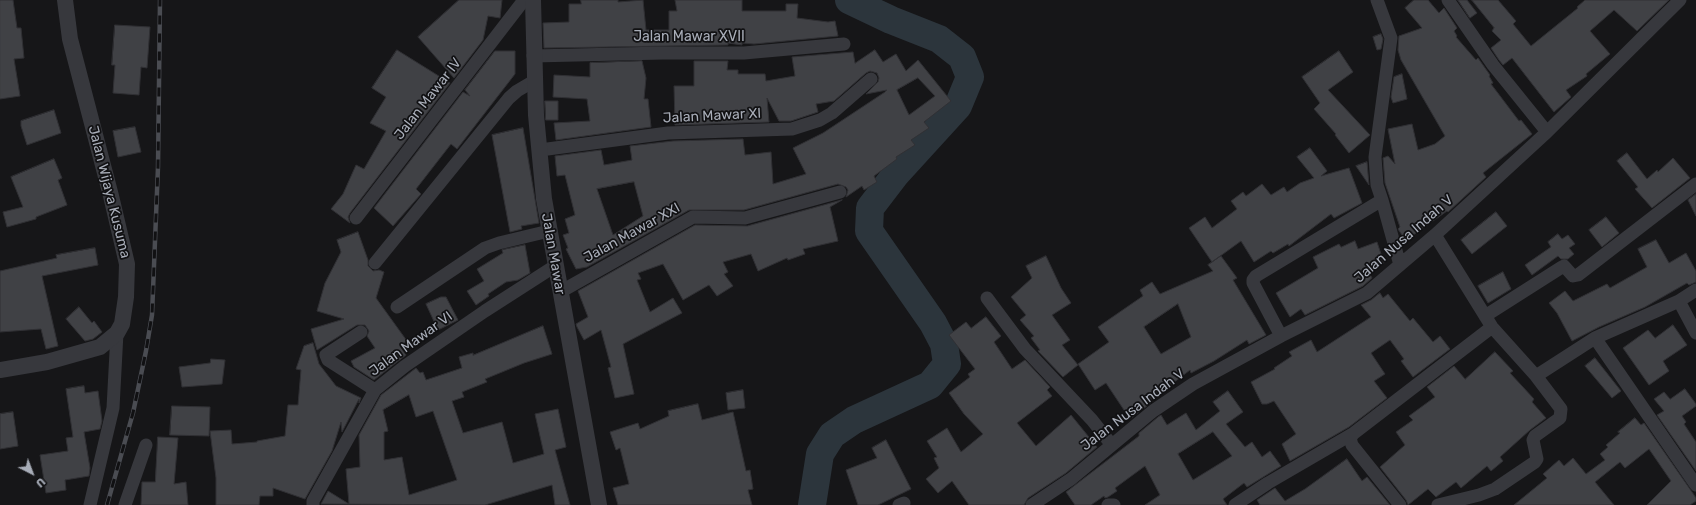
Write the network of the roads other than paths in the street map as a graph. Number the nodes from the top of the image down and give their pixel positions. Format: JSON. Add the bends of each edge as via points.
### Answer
{"nodes":[{"id":1,"x":65,"y":0,"type":"edge"},
{"id":2,"x":524,"y":0,"type":"edge"},
{"id":3,"x":533,"y":0,"type":"edge"},
{"id":4,"x":1377,"y":0,"type":"edge"},
{"id":5,"x":1448,"y":0,"type":"edge"},
{"id":6,"x":1680,"y":0,"type":"edge"},
{"id":7,"x":844,"y":44,"type":"dead end"},
{"id":8,"x":533,"y":56,"type":"junction"},
{"id":9,"x":871,"y":79,"type":"dead end"},
{"id":10,"x":534,"y":81,"type":"junction"},
{"id":11,"x":1547,"y":132,"type":"junction"},
{"id":12,"x":540,"y":150,"type":"junction"},
{"id":13,"x":1696,"y":184,"type":"edge"},
{"id":14,"x":840,"y":192,"type":"dead end"},
{"id":15,"x":1382,"y":200,"type":"junction"},
{"id":16,"x":356,"y":218,"type":"dead end"},
{"id":17,"x":549,"y":231,"type":"junction"},
{"id":18,"x":1435,"y":235,"type":"junction"},
{"id":19,"x":375,"y":263,"type":"dead end"},
{"id":20,"x":555,"y":266,"type":"junction"},
{"id":21,"x":1400,"y":266,"type":"junction"},
{"id":22,"x":1696,"y":290,"type":"edge"},
{"id":23,"x":560,"y":292,"type":"junction"},
{"id":24,"x":987,"y":298,"type":"dead end"},
{"id":25,"x":1679,"y":301,"type":"junction"},
{"id":26,"x":396,"y":307,"type":"dead end"},
{"id":27,"x":1485,"y":316,"type":"junction"},
{"id":28,"x":1492,"y":327,"type":"junction"},
{"id":29,"x":361,"y":332,"type":"dead end"},
{"id":30,"x":116,"y":333,"type":"junction"},
{"id":31,"x":1696,"y":333,"type":"edge"},
{"id":32,"x":1281,"y":336,"type":"junction"},
{"id":33,"x":1595,"y":338,"type":"junction"},
{"id":34,"x":0,"y":370,"type":"edge"},
{"id":35,"x":1536,"y":376,"type":"junction"},
{"id":36,"x":376,"y":390,"type":"junction"},
{"id":37,"x":1354,"y":433,"type":"junction"},
{"id":38,"x":1111,"y":444,"type":"junction"},
{"id":39,"x":146,"y":445,"type":"dead end"},
{"id":40,"x":1696,"y":485,"type":"edge"},
{"id":41,"x":90,"y":505,"type":"edge"},
{"id":42,"x":125,"y":505,"type":"edge"},
{"id":43,"x":313,"y":505,"type":"edge"},
{"id":44,"x":599,"y":505,"type":"edge"},
{"id":45,"x":1032,"y":505,"type":"edge"},
{"id":46,"x":1108,"y":505,"type":"edge"},
{"id":47,"x":1114,"y":505,"type":"edge"},
{"id":48,"x":1235,"y":505,"type":"edge"},
{"id":49,"x":1400,"y":505,"type":"edge"},
{"id":50,"x":1438,"y":505,"type":"edge"}],
"edges":[{"from":1,"to":30,"type":"street","name":"Jalan Wijaya Kusuma","via":[[70,39],[127,264],[122,324]]},
{"from":2,"to":16,"type":"street","name":"Jalan Mawar IV"},
{"from":3,"to":8,"type":"street","name":"Jalan Mawar"},
{"from":4,"to":15,"type":"street","via":[[1391,38],[1375,157],[1377,185]]},
{"from":5,"to":11,"type":"street","via":[[1493,65]]},
{"from":6,"to":11,"type":"street","name":"Jalan Nusa Indah V"},
{"from":7,"to":8,"type":"street","name":"Jalan Mawar XVII","via":[[744,53],[663,52]]},
{"from":8,"to":10,"type":"street","name":"Jalan Mawar"},
{"from":9,"to":12,"type":"street","name":"Jalan Mawar XI","via":[[832,113],[820,120],[792,129],[668,133]]},
{"from":10,"to":12,"type":"street","name":"Jalan Mawar"},
{"from":10,"to":19,"type":"street","via":[[509,98]]},
{"from":11,"to":18,"type":"street","name":"Jalan Nusa Indah V"},
{"from":12,"to":17,"type":"street","name":"Jalan Mawar"},
{"from":13,"to":27,"type":"street","via":[[1578,275],[1573,276],[1564,266]]},
{"from":14,"to":23,"type":"street","name":"Jalan Mawar XXI","via":[[745,218],[693,217]]},
{"from":15,"to":21,"type":"street"},
{"from":15,"to":32,"type":"street","via":[[1302,247],[1253,280]]},
{"from":17,"to":20,"type":"street","name":"Jalan Mawar"},
{"from":17,"to":26,"type":"street","via":[[499,242],[486,248]]},
{"from":18,"to":21,"type":"street","name":"Jalan Nusa Indah V"},
{"from":18,"to":27,"type":"street"},
{"from":20,"to":23,"type":"street","name":"Jalan Mawar"},
{"from":20,"to":36,"type":"street","name":"Jalan Mawar VI","via":[[405,366]]},
{"from":21,"to":32,"type":"street","name":"Jalan Nusa Indah V","via":[[1359,298]]},
{"from":22,"to":25,"type":"street"},
{"from":23,"to":44,"type":"street","name":"Jalan Mawar"},
{"from":24,"to":38,"type":"street","via":[[1025,349],[1092,420]]},
{"from":25,"to":31,"type":"street"},
{"from":25,"to":33,"type":"street"},
{"from":27,"to":28,"type":"street"},
{"from":28,"to":35,"type":"street"},
{"from":28,"to":37,"type":"street"},
{"from":29,"to":36,"type":"street","via":[[326,355],[328,360]]},
{"from":30,"to":34,"type":"street","name":"Jalan Wijaya Kusuma","via":[[100,347],[47,362]]},
{"from":30,"to":41,"type":"street","via":[[112,408]]},
{"from":32,"to":38,"type":"street","name":"Jalan Nusa Indah V","via":[[1193,384]]},
{"from":33,"to":35,"type":"street"},
{"from":33,"to":40,"type":"street"},
{"from":35,"to":50,"type":"street","via":[[1561,409],[1560,418],[1533,440],[1537,459],[1495,489]]},
{"from":36,"to":43,"type":"street","name":"Jalan Mawar VI"},
{"from":37,"to":48,"type":"street"},
{"from":37,"to":49,"type":"street","via":[[1350,438],[1352,446]]},
{"from":38,"to":45,"type":"street","name":"Jalan Nusa Indah V","via":[[1071,479]]},
{"from":39,"to":42,"type":"street"},
{"from":46,"to":47,"type":"street"}]}
